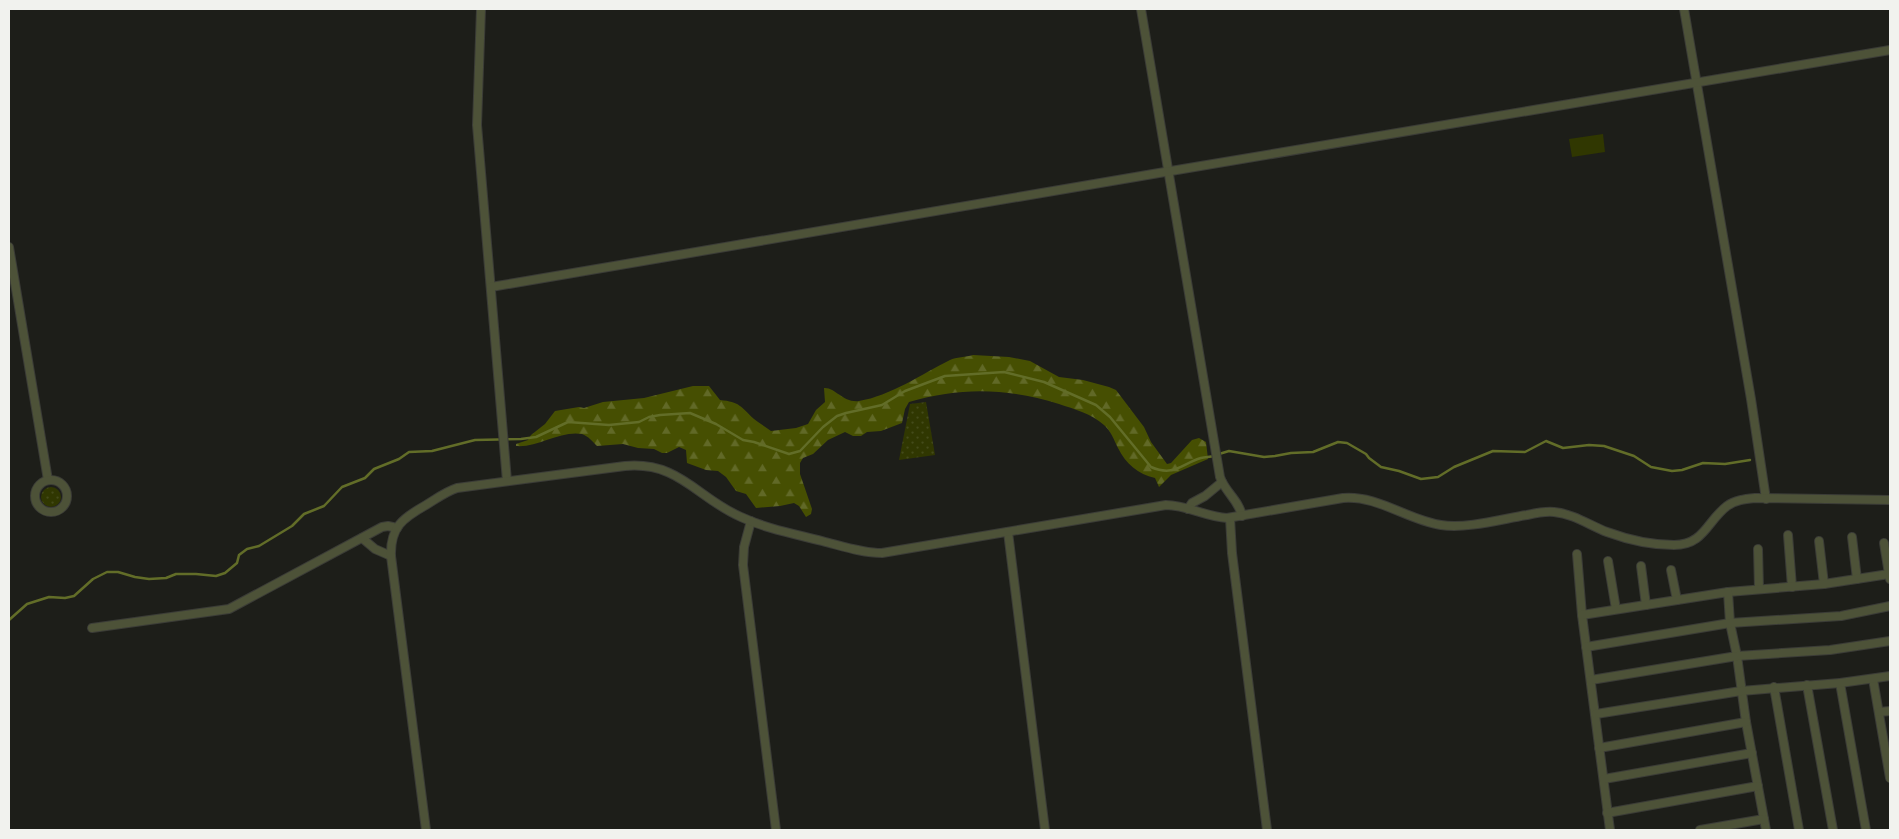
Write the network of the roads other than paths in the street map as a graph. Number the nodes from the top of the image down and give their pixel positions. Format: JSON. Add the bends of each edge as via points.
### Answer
{"nodes":[{"id":1,"x":481,"y":9,"type":"edge"},
{"id":2,"x":1141,"y":9,"type":"edge"},
{"id":3,"x":1684,"y":9,"type":"edge"},
{"id":4,"x":1890,"y":50,"type":"edge"},
{"id":5,"x":1696,"y":82,"type":"junction"},
{"id":6,"x":1168,"y":171,"type":"junction"},
{"id":7,"x":9,"y":247,"type":"edge"},
{"id":8,"x":490,"y":287,"type":"junction"},
{"id":9,"x":48,"y":480,"type":"junction"},
{"id":10,"x":507,"y":481,"type":"junction"},
{"id":11,"x":1222,"y":482,"type":"junction"},
{"id":12,"x":1766,"y":498,"type":"junction"},
{"id":13,"x":1890,"y":500,"type":"edge"},
{"id":14,"x":1188,"y":510,"type":"junction"},
{"id":15,"x":1242,"y":516,"type":"junction"},
{"id":16,"x":1230,"y":518,"type":"junction"},
{"id":17,"x":751,"y":521,"type":"junction"},
{"id":18,"x":397,"y":528,"type":"junction"},
{"id":19,"x":1008,"y":532,"type":"junction"},
{"id":20,"x":1788,"y":535,"type":"dead end"},
{"id":21,"x":1852,"y":537,"type":"dead end"},
{"id":22,"x":362,"y":538,"type":"junction"},
{"id":23,"x":1819,"y":541,"type":"dead end"},
{"id":24,"x":1884,"y":543,"type":"dead end"},
{"id":25,"x":1758,"y":550,"type":"dead end"},
{"id":26,"x":1577,"y":554,"type":"dead end"},
{"id":27,"x":391,"y":556,"type":"junction"},
{"id":28,"x":1608,"y":561,"type":"dead end"},
{"id":29,"x":1641,"y":566,"type":"dead end"},
{"id":30,"x":1671,"y":570,"type":"dead end"},
{"id":31,"x":1890,"y":577,"type":"edge"},
{"id":32,"x":1858,"y":579,"type":"junction"},
{"id":33,"x":1824,"y":584,"type":"junction"},
{"id":34,"x":1792,"y":587,"type":"junction"},
{"id":35,"x":1759,"y":589,"type":"junction"},
{"id":36,"x":1728,"y":592,"type":"junction"},
{"id":37,"x":1677,"y":600,"type":"junction"},
{"id":38,"x":1646,"y":605,"type":"junction"},
{"id":39,"x":1890,"y":606,"type":"edge"},
{"id":40,"x":1616,"y":609,"type":"junction"},
{"id":41,"x":1582,"y":615,"type":"junction"},
{"id":42,"x":1730,"y":623,"type":"junction"},
{"id":43,"x":92,"y":628,"type":"dead end"},
{"id":44,"x":1890,"y":641,"type":"edge"},
{"id":45,"x":1586,"y":648,"type":"junction"},
{"id":46,"x":1737,"y":656,"type":"junction"},
{"id":47,"x":1890,"y":676,"type":"edge"},
{"id":48,"x":1873,"y":679,"type":"junction"},
{"id":49,"x":1591,"y":680,"type":"junction"},
{"id":50,"x":1840,"y":683,"type":"junction"},
{"id":51,"x":1807,"y":685,"type":"junction"},
{"id":52,"x":1774,"y":687,"type":"junction"},
{"id":53,"x":1741,"y":691,"type":"junction"},
{"id":54,"x":1890,"y":711,"type":"edge"},
{"id":55,"x":1879,"y":712,"type":"junction"},
{"id":56,"x":1596,"y":714,"type":"junction"},
{"id":57,"x":1746,"y":722,"type":"junction"},
{"id":58,"x":1599,"y":748,"type":"junction"},
{"id":59,"x":1752,"y":753,"type":"junction"},
{"id":60,"x":1890,"y":773,"type":"edge"},
{"id":61,"x":1604,"y":779,"type":"junction"},
{"id":62,"x":1758,"y":786,"type":"junction"},
{"id":63,"x":1607,"y":814,"type":"junction"},
{"id":64,"x":1764,"y":819,"type":"junction"},
{"id":65,"x":426,"y":830,"type":"edge"},
{"id":66,"x":776,"y":830,"type":"edge"},
{"id":67,"x":1045,"y":830,"type":"edge"},
{"id":68,"x":1267,"y":830,"type":"edge"},
{"id":69,"x":1610,"y":830,"type":"edge"},
{"id":70,"x":1700,"y":830,"type":"edge"},
{"id":71,"x":1766,"y":830,"type":"edge"},
{"id":72,"x":1799,"y":830,"type":"edge"},
{"id":73,"x":1833,"y":830,"type":"edge"},
{"id":74,"x":1866,"y":830,"type":"edge"}],
"edges":[{"from":1,"to":8,"type":"street","via":[[476,124]]},
{"from":2,"to":6,"type":"street"},
{"from":3,"to":5,"type":"street"},
{"from":4,"to":5,"type":"street"},
{"from":5,"to":6,"type":"street"},
{"from":5,"to":12,"type":"street"},
{"from":6,"to":8,"type":"street"},
{"from":6,"to":11,"type":"street"},
{"from":7,"to":9,"type":"street"},
{"from":8,"to":10,"type":"street"},
{"from":9,"to":9,"type":"street","via":[[37,487],[34,499],[41,510],[54,512],[64,506],[67,493],[60,483]]},
{"from":10,"to":17,"type":"street","via":[[625,466],[653,466],[674,474],[724,508]]},
{"from":10,"to":18,"type":"street","via":[[449,491],[410,514]]},
{"from":11,"to":14,"type":"street","via":[[1192,503]]},
{"from":11,"to":15,"type":"street"},
{"from":12,"to":13,"type":"street"},
{"from":12,"to":15,"type":"street","via":[[1728,505],[1701,535],[1688,543],[1676,545],[1616,535],[1576,517],[1552,512],[1459,526],[1441,525],[1356,498]]},
{"from":14,"to":16,"type":"street"},
{"from":14,"to":19,"type":"street","via":[[1161,505]]},
{"from":15,"to":16,"type":"street"},
{"from":16,"to":68,"type":"street"},
{"from":17,"to":19,"type":"street","via":[[882,553]]},
{"from":17,"to":66,"type":"street","via":[[743,565]]},
{"from":18,"to":22,"type":"street","via":[[385,526]]},
{"from":18,"to":27,"type":"street"},
{"from":19,"to":67,"type":"street"},
{"from":20,"to":34,"type":"street"},
{"from":21,"to":32,"type":"street"},
{"from":22,"to":27,"type":"street"},
{"from":22,"to":43,"type":"street","via":[[228,609]]},
{"from":23,"to":33,"type":"street"},
{"from":24,"to":31,"type":"street"},
{"from":25,"to":35,"type":"street"},
{"from":26,"to":41,"type":"street"},
{"from":27,"to":65,"type":"street"},
{"from":28,"to":40,"type":"street"},
{"from":29,"to":38,"type":"street"},
{"from":30,"to":37,"type":"street"},
{"from":31,"to":32,"type":"street"},
{"from":32,"to":33,"type":"street"},
{"from":33,"to":34,"type":"street"},
{"from":34,"to":35,"type":"street"},
{"from":35,"to":36,"type":"street"},
{"from":36,"to":37,"type":"street"},
{"from":36,"to":42,"type":"street"},
{"from":37,"to":38,"type":"street"},
{"from":38,"to":40,"type":"street"},
{"from":39,"to":42,"type":"street","via":[[1841,616]]},
{"from":40,"to":41,"type":"street"},
{"from":41,"to":45,"type":"street"},
{"from":42,"to":45,"type":"street"},
{"from":42,"to":46,"type":"street"},
{"from":44,"to":46,"type":"street","via":[[1830,650]]},
{"from":45,"to":49,"type":"street"},
{"from":46,"to":49,"type":"street"},
{"from":46,"to":53,"type":"street"},
{"from":47,"to":48,"type":"street"},
{"from":48,"to":50,"type":"street"},
{"from":48,"to":55,"type":"street"},
{"from":49,"to":56,"type":"street"},
{"from":50,"to":51,"type":"street"},
{"from":50,"to":74,"type":"street"},
{"from":51,"to":52,"type":"street"},
{"from":51,"to":73,"type":"street"},
{"from":52,"to":53,"type":"street"},
{"from":52,"to":72,"type":"street"},
{"from":53,"to":56,"type":"street"},
{"from":53,"to":57,"type":"street"},
{"from":54,"to":55,"type":"street"},
{"from":55,"to":60,"type":"street"},
{"from":56,"to":58,"type":"street"},
{"from":57,"to":58,"type":"street"},
{"from":57,"to":59,"type":"street"},
{"from":58,"to":61,"type":"street"},
{"from":59,"to":61,"type":"street"},
{"from":59,"to":62,"type":"street"},
{"from":61,"to":63,"type":"street"},
{"from":62,"to":63,"type":"street"},
{"from":62,"to":64,"type":"street"},
{"from":63,"to":69,"type":"street"},
{"from":64,"to":70,"type":"street"},
{"from":64,"to":71,"type":"street"}]}
